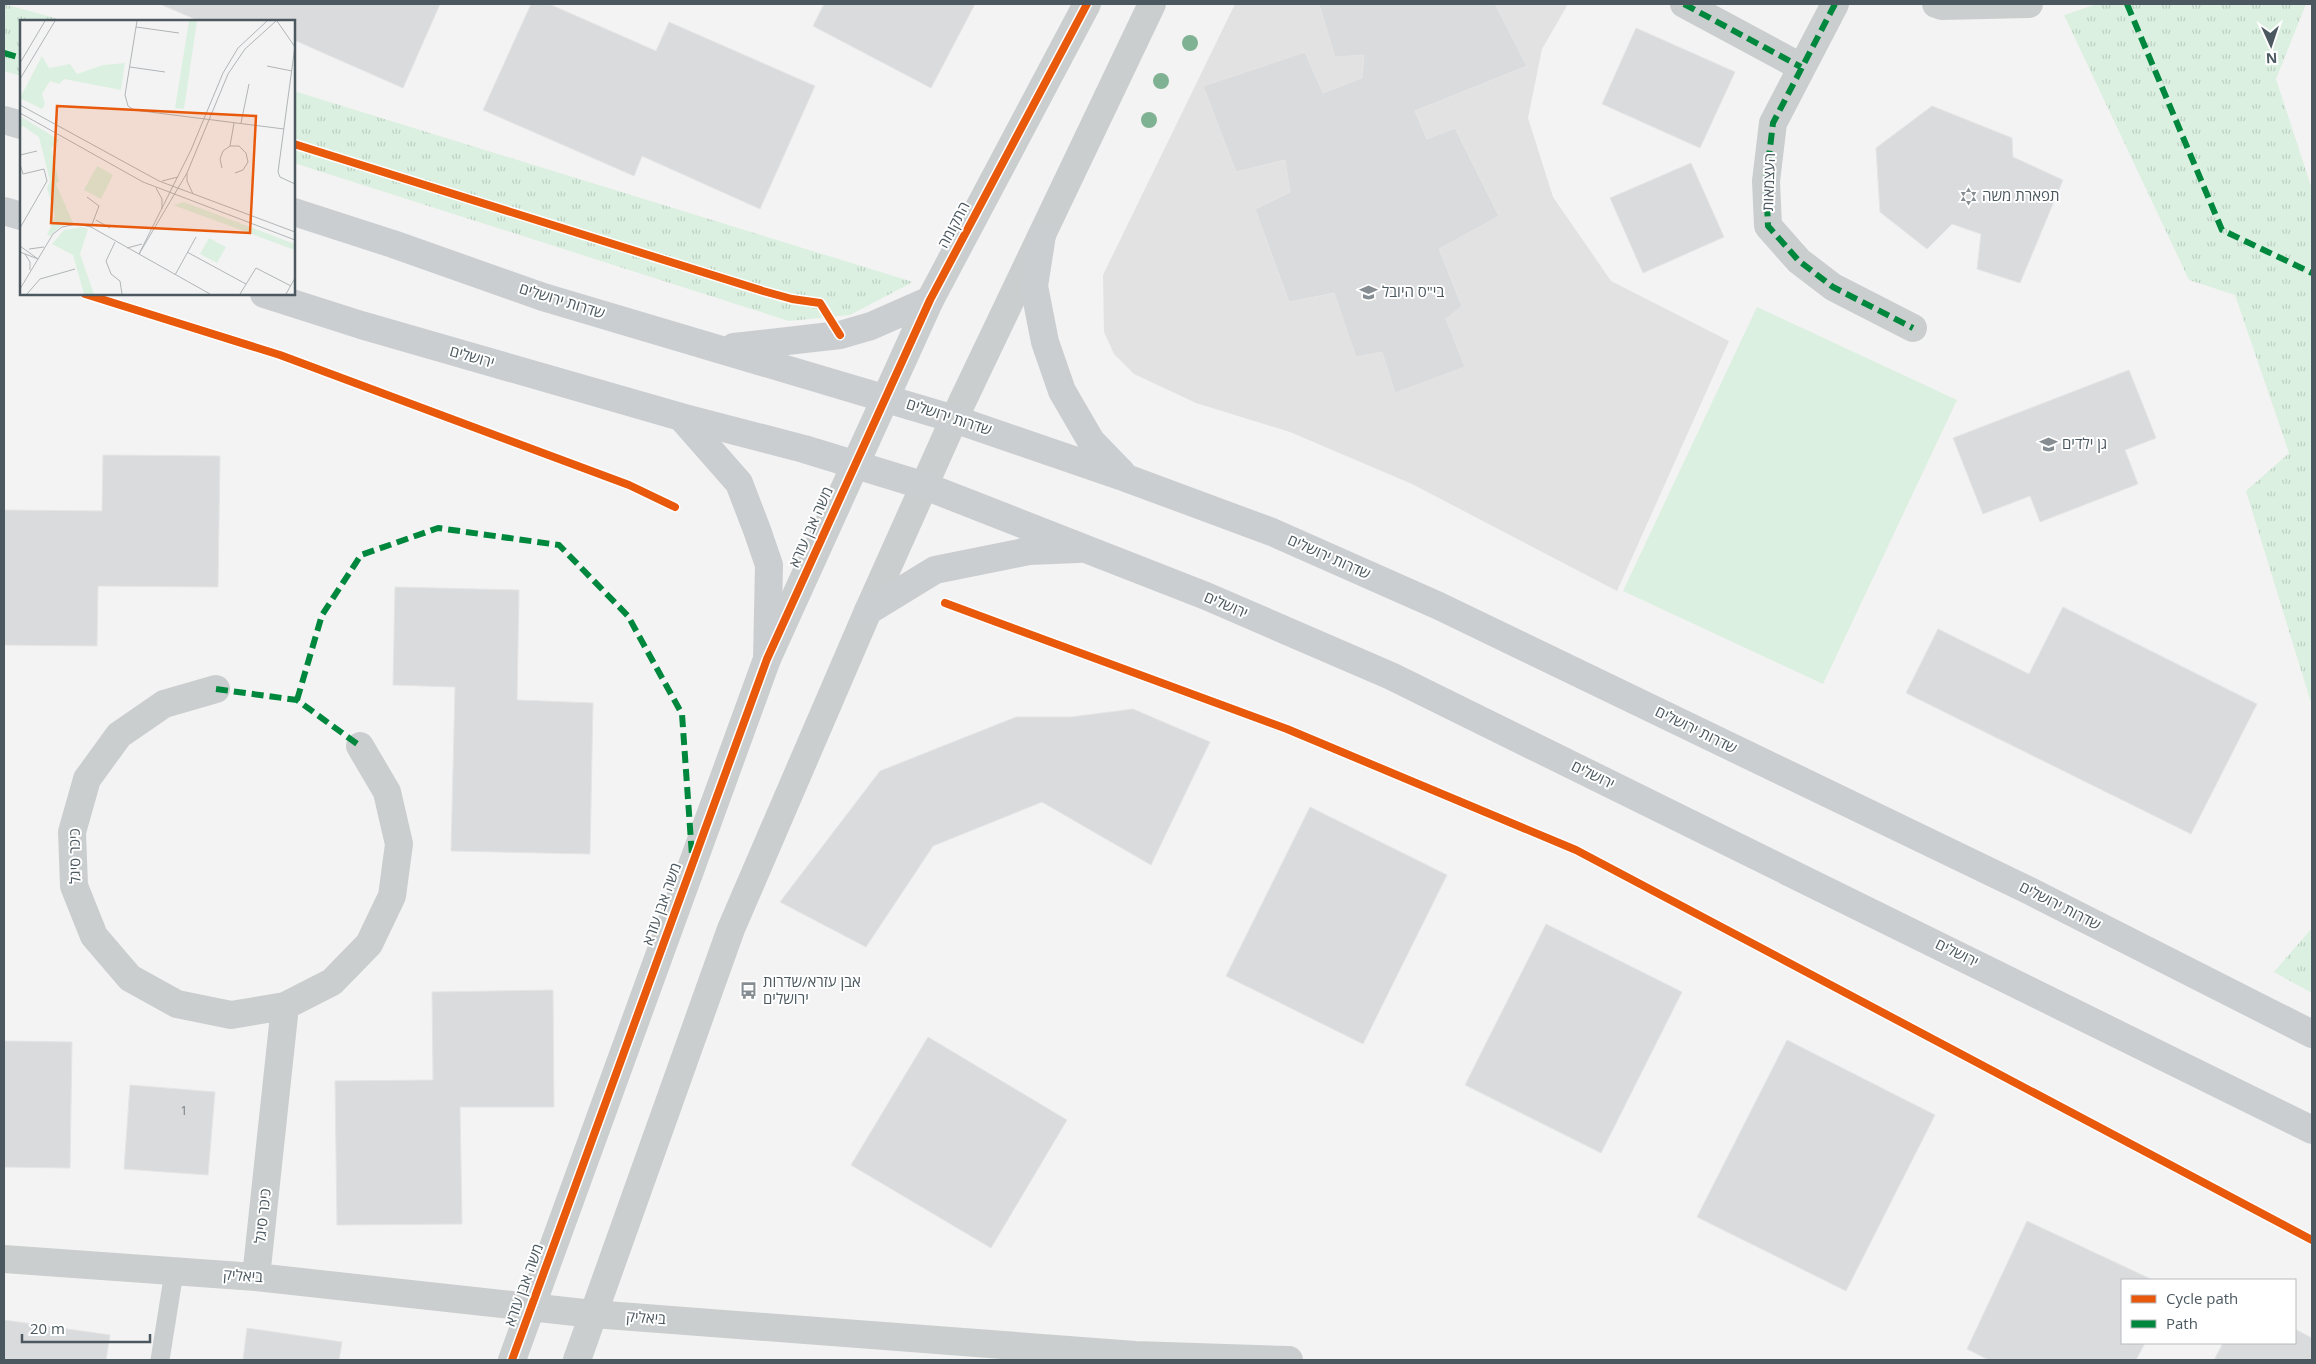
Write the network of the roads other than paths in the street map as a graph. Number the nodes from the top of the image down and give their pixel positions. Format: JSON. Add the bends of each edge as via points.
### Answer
{"nodes":[{"id":1,"x":1087,"y":4,"type":"edge"},
{"id":2,"x":1152,"y":4,"type":"edge"},
{"id":3,"x":1684,"y":4,"type":"edge"},
{"id":4,"x":1835,"y":4,"type":"edge"},
{"id":5,"x":1936,"y":4,"type":"edge"},
{"id":6,"x":2029,"y":4,"type":"edge"},
{"id":7,"x":1801,"y":67,"type":"junction"},
{"id":8,"x":4,"y":120,"type":"edge"},
{"id":9,"x":20,"y":125,"type":"edge"},
{"id":10,"x":4,"y":211,"type":"edge"},
{"id":11,"x":295,"y":212,"type":"edge"},
{"id":12,"x":20,"y":216,"type":"edge"},
{"id":13,"x":1042,"y":234,"type":"junction"},
{"id":14,"x":267,"y":295,"type":"edge"},
{"id":15,"x":930,"y":300,"type":"junction"},
{"id":16,"x":1913,"y":328,"type":"dead end"},
{"id":17,"x":721,"y":348,"type":"junction"},
{"id":18,"x":885,"y":397,"type":"junction"},
{"id":19,"x":681,"y":417,"type":"junction"},
{"id":20,"x":954,"y":419,"type":"junction"},
{"id":21,"x":855,"y":464,"type":"junction"},
{"id":22,"x":1126,"y":478,"type":"junction"},
{"id":23,"x":925,"y":486,"type":"junction"},
{"id":24,"x":1090,"y":549,"type":"junction"},
{"id":25,"x":868,"y":611,"type":"junction"},
{"id":26,"x":767,"y":660,"type":"junction"},
{"id":27,"x":216,"y":689,"type":"dead end"},
{"id":28,"x":360,"y":746,"type":"dead end"},
{"id":29,"x":285,"y":1006,"type":"junction"},
{"id":30,"x":2312,"y":1034,"type":"edge"},
{"id":31,"x":2312,"y":1130,"type":"edge"},
{"id":32,"x":4,"y":1259,"type":"edge"},
{"id":33,"x":174,"y":1272,"type":"junction"},
{"id":34,"x":256,"y":1277,"type":"junction"},
{"id":35,"x":531,"y":1306,"type":"junction"},
{"id":36,"x":593,"y":1314,"type":"junction"},
{"id":37,"x":160,"y":1360,"type":"edge"},
{"id":38,"x":512,"y":1360,"type":"edge"},
{"id":39,"x":577,"y":1360,"type":"edge"},
{"id":40,"x":1289,"y":1360,"type":"edge"}],
"edges":[{"from":1,"to":15,"type":"street","name":"התקומה"},
{"from":2,"to":13,"type":"street"},
{"from":3,"to":7,"type":"street"},
{"from":4,"to":7,"type":"street","name":"העצמאות"},
{"from":5,"to":6,"type":"street"},
{"from":7,"to":16,"type":"street","name":"העצמאות","via":[[1773,123],[1766,181],[1768,226],[1798,261],[1833,287]]},
{"from":8,"to":9,"type":"main road"},
{"from":10,"to":12,"type":"main road"},
{"from":11,"to":17,"type":"main road","name":"שדרות ירושלים","via":[[543,297]]},
{"from":13,"to":20,"type":"street"},
{"from":13,"to":22,"type":"main road","via":[[1034,286],[1045,342],[1062,391],[1091,442]]},
{"from":14,"to":19,"type":"main road","name":"ירושלים"},
{"from":15,"to":17,"type":"main road","via":[[871,326],[840,335]]},
{"from":15,"to":18,"type":"street","name":"התקומה"},
{"from":17,"to":18,"type":"main road","name":"שדרות ירושלים"},
{"from":18,"to":20,"type":"main road","name":"שדרות ירושלים"},
{"from":18,"to":21,"type":"street","name":"התקומה"},
{"from":19,"to":21,"type":"main road"},
{"from":19,"to":26,"type":"main road","via":[[739,483],[757,530],[769,565]]},
{"from":20,"to":22,"type":"main road","name":"שדרות ירושלים"},
{"from":20,"to":23,"type":"street"},
{"from":21,"to":23,"type":"main road","name":"ירושלים"},
{"from":21,"to":26,"type":"street","name":"משה אבן עזרא"},
{"from":22,"to":30,"type":"main road","name":"שדרות ירושלים","via":[[1272,532],[1439,606],[2030,891]]},
{"from":23,"to":24,"type":"main road","name":"ירושלים"},
{"from":23,"to":25,"type":"street"},
{"from":24,"to":25,"type":"main road","via":[[1029,551],[935,570]]},
{"from":24,"to":31,"type":"main road","name":"ירושלים","via":[[1391,676]]},
{"from":25,"to":36,"type":"street","via":[[731,929]]},
{"from":26,"to":35,"type":"street","name":"משה אבן עזרא"},
{"from":27,"to":29,"type":"street","name":"כיכר סיגל","via":[[164,704],[119,735],[87,779],[72,832],[74,886],[94,936],[130,978],[177,1004],[231,1015]]},
{"from":28,"to":29,"type":"street","name":"כיכר סיגל","via":[[387,792],[399,844],[392,896],[369,944],[332,982]]},
{"from":29,"to":34,"type":"street","name":"כיכר סיגל"},
{"from":32,"to":33,"type":"street","name":"ביאליק"},
{"from":33,"to":34,"type":"street","name":"ביאליק"},
{"from":33,"to":37,"type":"lane"},
{"from":34,"to":35,"type":"street","name":"ביאליק"},
{"from":35,"to":36,"type":"street","name":"ביאליק"},
{"from":35,"to":38,"type":"street","name":"משה אבן עזרא"},
{"from":36,"to":39,"type":"street"},
{"from":36,"to":40,"type":"street","name":"ביאליק","via":[[1134,1355]]}]}
